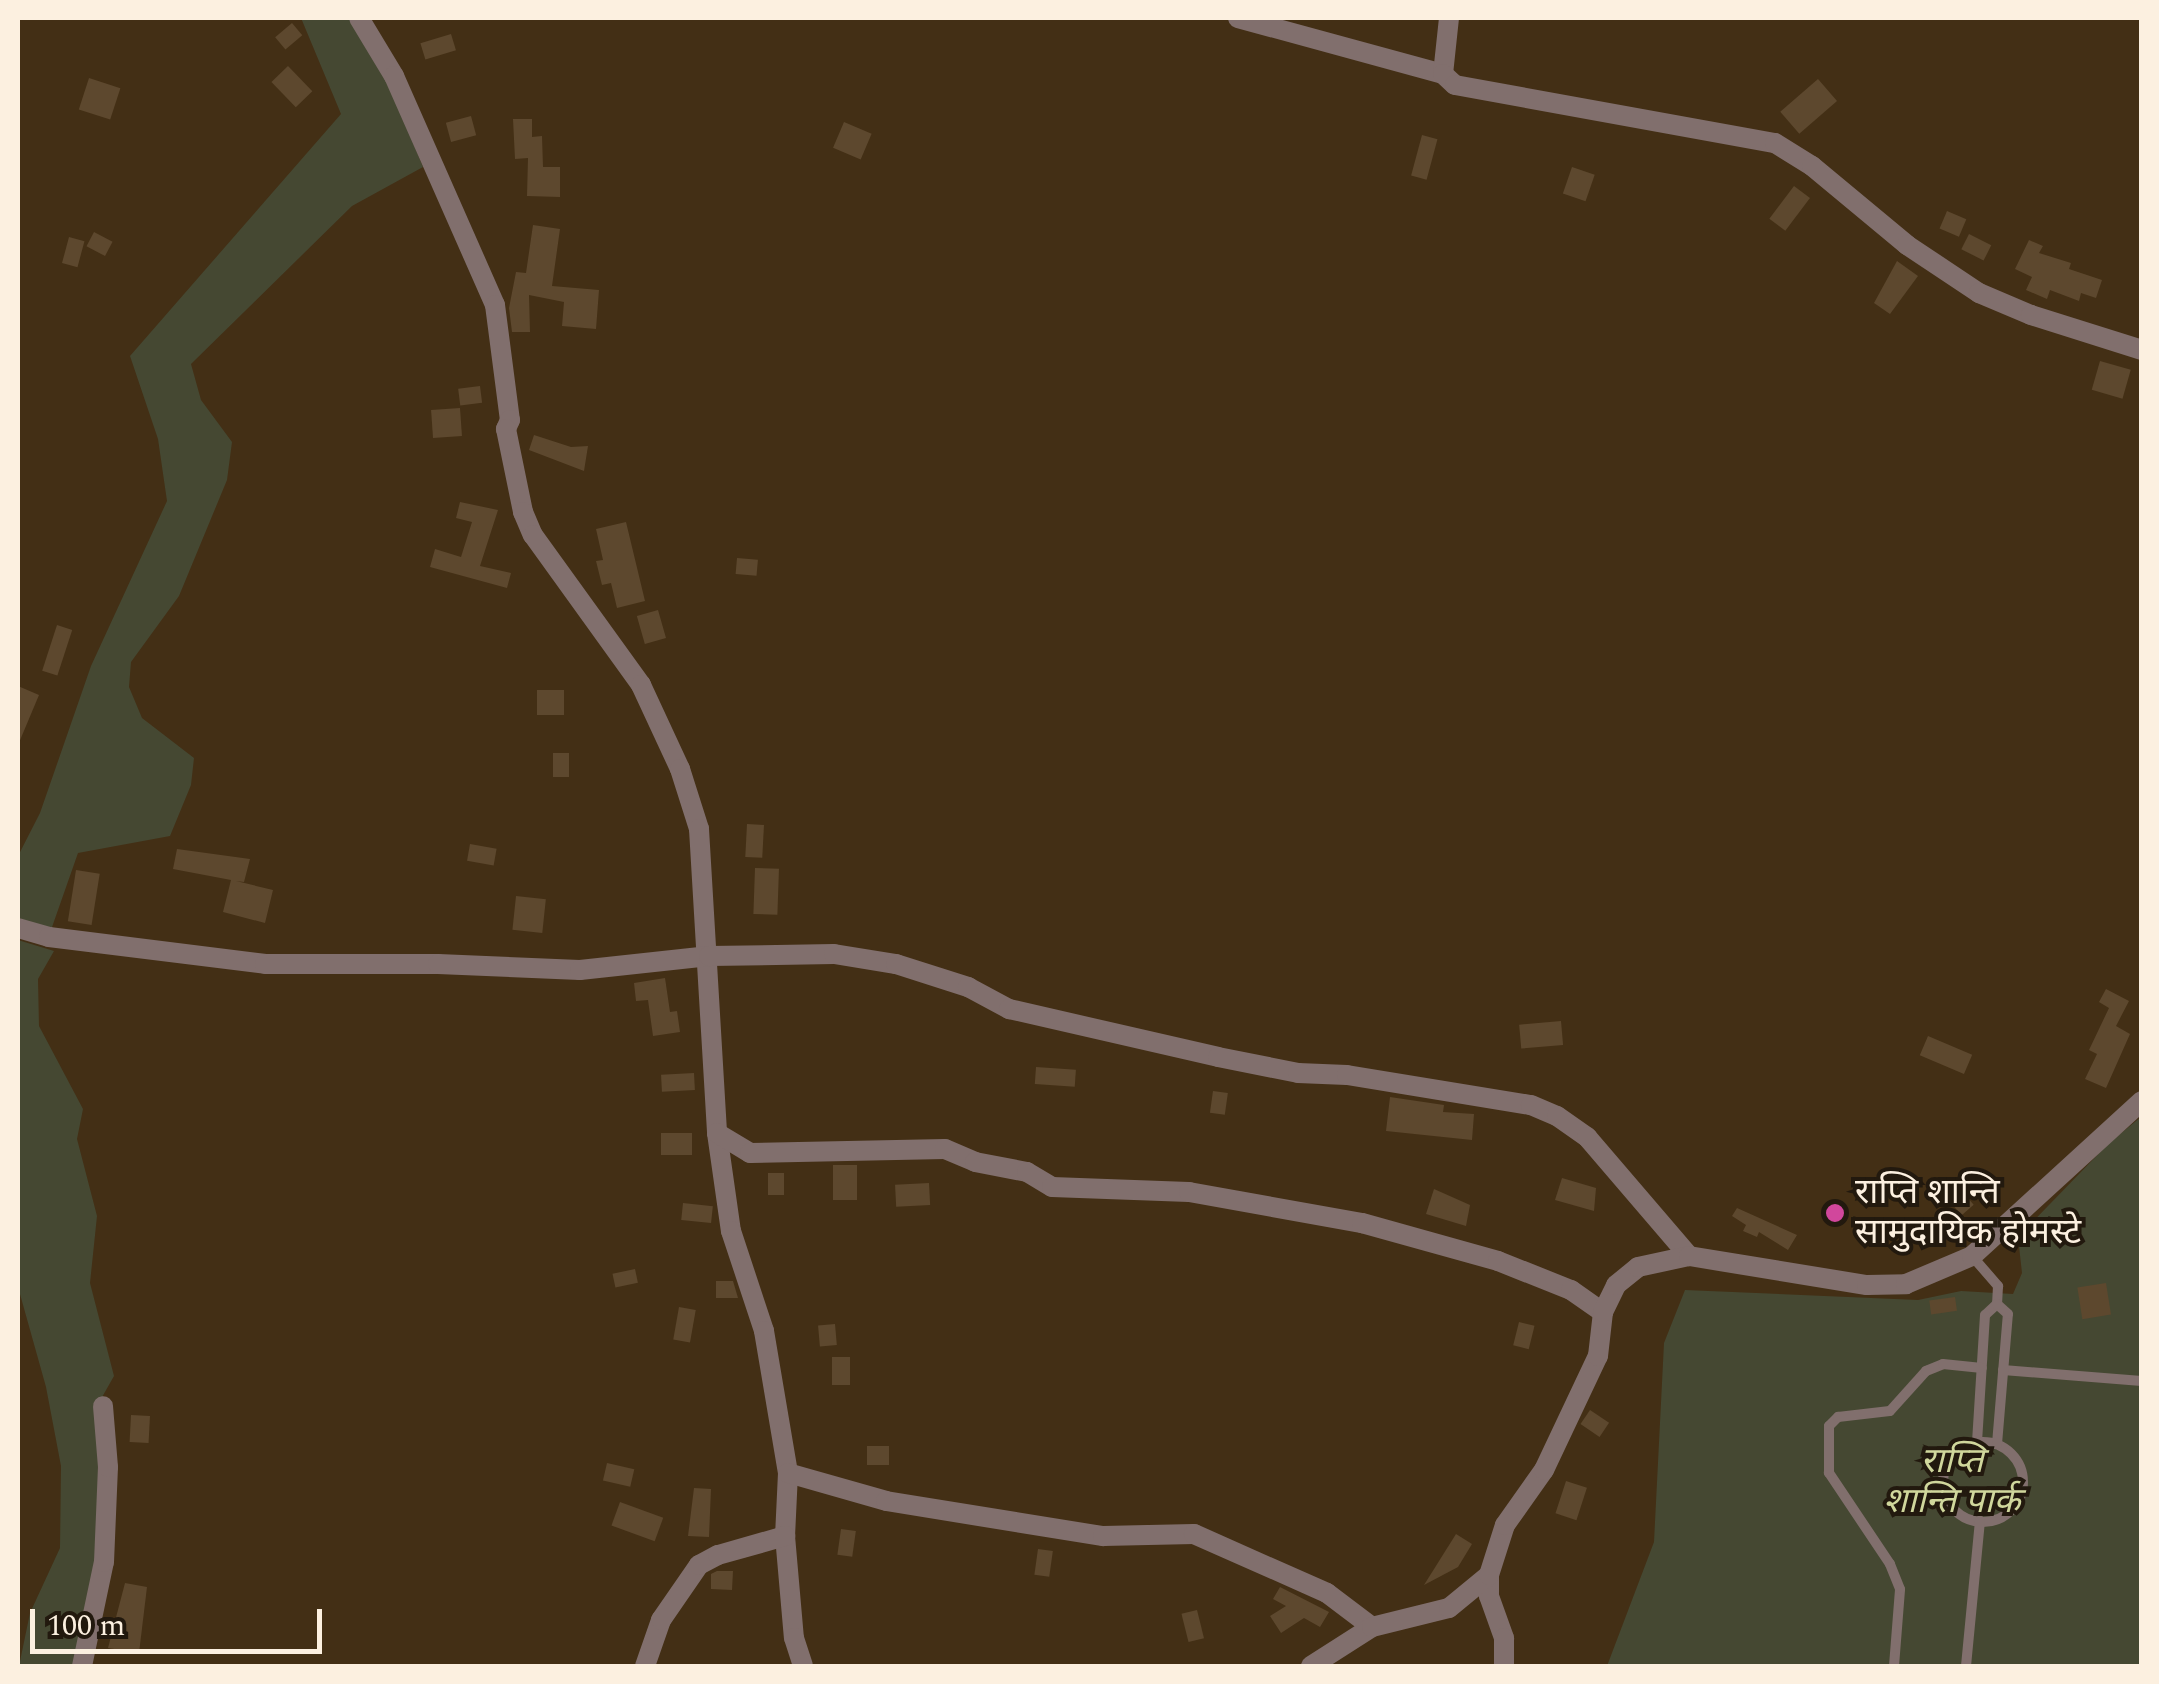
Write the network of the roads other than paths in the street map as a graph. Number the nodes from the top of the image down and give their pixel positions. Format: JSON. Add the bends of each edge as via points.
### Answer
{"nodes":[{"id":1,"x":359,"y":18,"type":"edge"},
{"id":2,"x":1238,"y":18,"type":"edge"},
{"id":3,"x":1449,"y":18,"type":"edge"},
{"id":4,"x":1442,"y":74,"type":"junction"},
{"id":5,"x":2142,"y":350,"type":"edge"},
{"id":6,"x":18,"y":928,"type":"edge"},
{"id":7,"x":709,"y":956,"type":"junction"},
{"id":8,"x":2142,"y":1101,"type":"edge"},
{"id":9,"x":717,"y":1133,"type":"junction"},
{"id":10,"x":1689,"y":1256,"type":"junction"},
{"id":11,"x":1972,"y":1256,"type":"junction"},
{"id":12,"x":1997,"y":1304,"type":"junction"},
{"id":13,"x":1603,"y":1312,"type":"junction"},
{"id":14,"x":1982,"y":1368,"type":"junction"},
{"id":15,"x":2003,"y":1370,"type":"junction"},
{"id":16,"x":2142,"y":1381,"type":"edge"},
{"id":17,"x":102,"y":1406,"type":"dead end"},
{"id":18,"x":1977,"y":1442,"type":"junction"},
{"id":19,"x":1996,"y":1444,"type":"junction"},
{"id":20,"x":788,"y":1473,"type":"junction"},
{"id":21,"x":1980,"y":1521,"type":"junction"},
{"id":22,"x":785,"y":1536,"type":"junction"},
{"id":23,"x":1489,"y":1574,"type":"junction"},
{"id":24,"x":1372,"y":1627,"type":"junction"},
{"id":25,"x":82,"y":1666,"type":"edge"},
{"id":26,"x":646,"y":1666,"type":"edge"},
{"id":27,"x":803,"y":1666,"type":"edge"},
{"id":28,"x":1311,"y":1666,"type":"edge"},
{"id":29,"x":1504,"y":1666,"type":"edge"},
{"id":30,"x":1894,"y":1666,"type":"edge"},
{"id":31,"x":1966,"y":1666,"type":"edge"}],
"edges":[{"from":1,"to":7,"type":"street","via":[[394,76],[495,305],[506,429],[533,536],[641,685],[680,769],[700,829]]},
{"from":2,"to":4,"type":"street"},
{"from":3,"to":4,"type":"street"},
{"from":4,"to":5,"type":"street","via":[[1455,85],[1774,142],[1979,293]]},
{"from":6,"to":7,"type":"street","via":[[264,964],[580,970]]},
{"from":7,"to":9,"type":"street"},
{"from":7,"to":10,"type":"street","via":[[834,954],[896,964],[968,986],[1009,1008],[1218,1057],[1531,1105],[1587,1137]]},
{"from":8,"to":11,"type":"street"},
{"from":9,"to":13,"type":"street","via":[[750,1153],[945,1150],[1027,1172],[1052,1187],[1189,1192],[1362,1224],[1498,1261],[1572,1290]]},
{"from":9,"to":20,"type":"street","via":[[731,1230],[764,1331]]},
{"from":10,"to":11,"type":"street","via":[[1868,1286],[1906,1284]]},
{"from":10,"to":13,"type":"street","via":[[1638,1266],[1616,1286]]},
{"from":11,"to":12,"type":"lane","via":[[1998,1286]]},
{"from":12,"to":14,"type":"lane","via":[[1985,1314]]},
{"from":12,"to":15,"type":"lane","via":[[2008,1314]]},
{"from":13,"to":23,"type":"street","via":[[1598,1356],[1544,1470],[1505,1525]]},
{"from":14,"to":18,"type":"lane"},
{"from":14,"to":30,"type":"lane","via":[[1943,1364],[1926,1372],[1890,1411],[1838,1417],[1829,1426],[1830,1473],[1900,1590]]},
{"from":15,"to":16,"type":"lane"},
{"from":15,"to":19,"type":"lane"},
{"from":17,"to":25,"type":"street","via":[[108,1468],[104,1562]]},
{"from":18,"to":19,"type":"lane"},
{"from":18,"to":21,"type":"lane","via":[[1957,1451],[1943,1481],[1956,1511]]},
{"from":19,"to":21,"type":"lane","via":[[2018,1462],[2022,1490],[2007,1514]]},
{"from":20,"to":22,"type":"street"},
{"from":20,"to":24,"type":"street","via":[[886,1500],[1104,1536],[1194,1534],[1327,1593]]},
{"from":21,"to":31,"type":"lane"},
{"from":22,"to":26,"type":"street","via":[[700,1565],[661,1620]]},
{"from":22,"to":27,"type":"street","via":[[794,1638]]},
{"from":23,"to":24,"type":"street","via":[[1449,1608]]},
{"from":23,"to":29,"type":"street"},
{"from":24,"to":28,"type":"street"}]}
